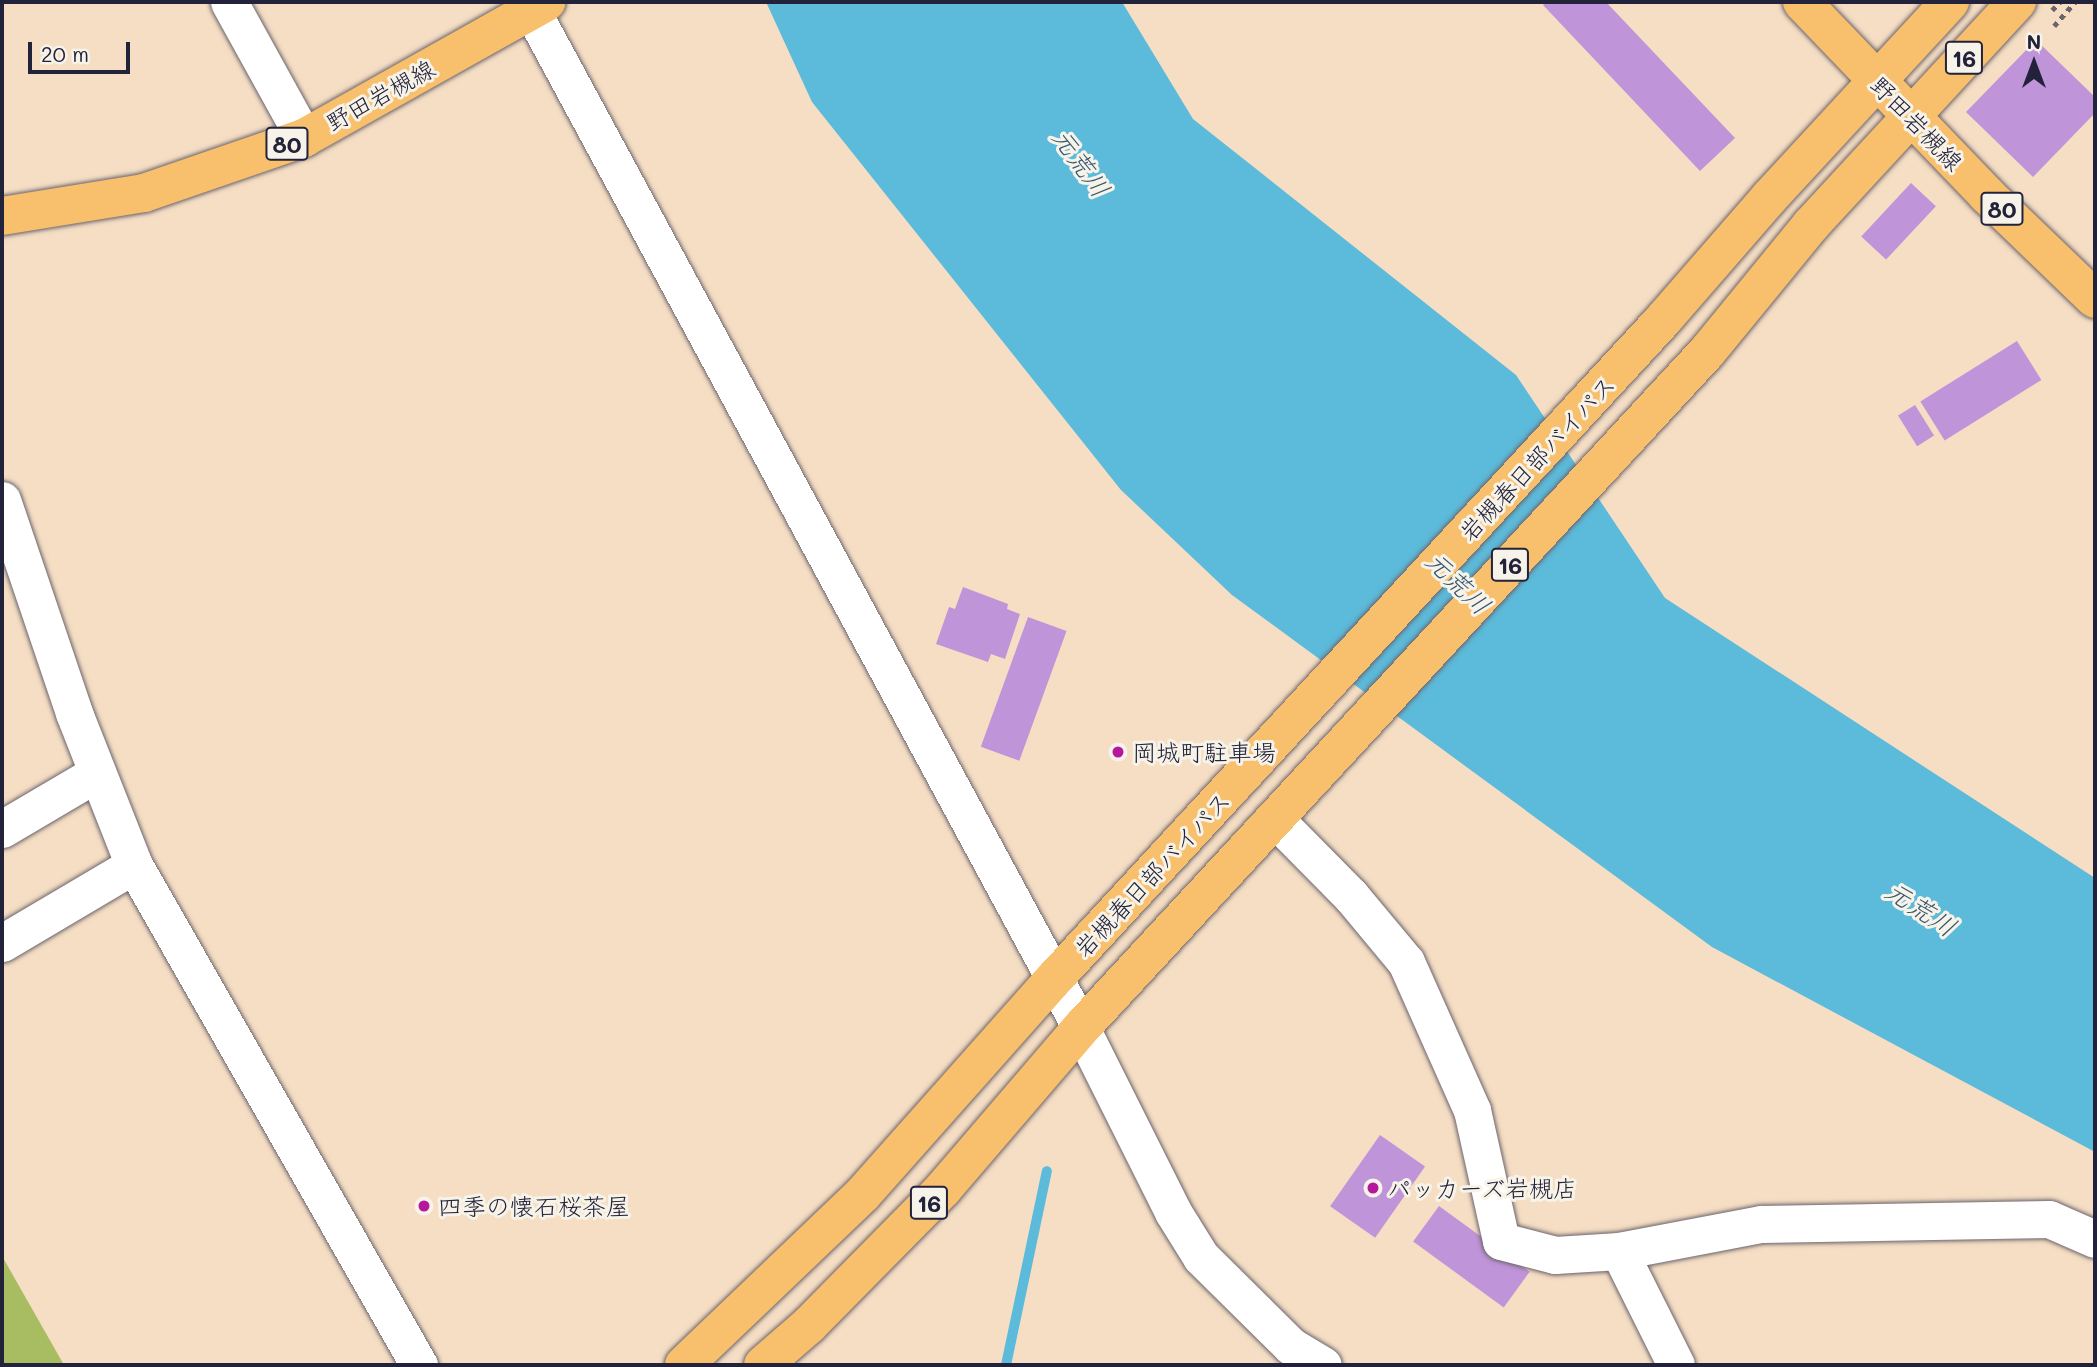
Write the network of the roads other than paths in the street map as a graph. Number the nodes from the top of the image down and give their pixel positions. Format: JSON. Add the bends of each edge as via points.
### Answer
{"nodes":[{"id":1,"x":229,"y":2,"type":"edge"},
{"id":2,"x":1802,"y":2,"type":"edge"},
{"id":3,"x":1950,"y":2,"type":"edge"},
{"id":4,"x":2017,"y":2,"type":"edge"},
{"id":5,"x":535,"y":5,"type":"edge"},
{"id":6,"x":1877,"y":81,"type":"junction"},
{"id":7,"x":1911,"y":115,"type":"junction"},
{"id":8,"x":304,"y":138,"type":"junction"},
{"id":9,"x":2,"y":215,"type":"edge"},
{"id":10,"x":2095,"y":299,"type":"edge"},
{"id":11,"x":2,"y":500,"type":"edge"},
{"id":12,"x":97,"y":773,"type":"junction"},
{"id":13,"x":1273,"y":818,"type":"junction"},
{"id":14,"x":2,"y":829,"type":"edge"},
{"id":15,"x":134,"y":864,"type":"junction"},
{"id":16,"x":2,"y":943,"type":"edge"},
{"id":17,"x":1054,"y":978,"type":"junction"},
{"id":18,"x":1081,"y":1028,"type":"junction"},
{"id":19,"x":2095,"y":1239,"type":"edge"},
{"id":20,"x":1619,"y":1251,"type":"junction"},
{"id":21,"x":419,"y":1365,"type":"edge"},
{"id":22,"x":684,"y":1365,"type":"edge"},
{"id":23,"x":763,"y":1365,"type":"edge"},
{"id":24,"x":1323,"y":1365,"type":"edge"},
{"id":25,"x":1676,"y":1365,"type":"edge"}],
"edges":[{"from":1,"to":8,"type":"street"},
{"from":2,"to":6,"type":"main road","name":"野田岩槻線","number":"80"},
{"from":3,"to":6,"type":"main road","name":"岩槻春日部バイパス","number":"16"},
{"from":4,"to":7,"type":"main road","name":"岩槻春日部バイパス","number":"16"},
{"from":5,"to":8,"type":"main road","name":"野田岩槻線","number":"80"},
{"from":5,"to":17,"type":"street"},
{"from":6,"to":7,"type":"main road","name":"野田岩槻線","number":"80"},
{"from":6,"to":17,"type":"main road","name":"岩槻春日部バイパス","number":"16","via":[[1663,320]]},
{"from":7,"to":10,"type":"main road","name":"野田岩槻線","number":"80"},
{"from":7,"to":13,"type":"main road","name":"岩槻春日部バイパス","number":"16","via":[[1811,225],[1707,352]]},
{"from":8,"to":9,"type":"main road","name":"野田岩槻線","number":"80","via":[[144,193]]},
{"from":11,"to":12,"type":"street"},
{"from":12,"to":14,"type":"street"},
{"from":12,"to":15,"type":"street"},
{"from":13,"to":18,"type":"main road","name":"岩槻春日部バイパス","number":"16"},
{"from":13,"to":20,"type":"street","via":[[1351,896],[1406,962],[1472,1110],[1501,1241],[1555,1255]]},
{"from":15,"to":16,"type":"street"},
{"from":15,"to":21,"type":"street"},
{"from":17,"to":18,"type":"street"},
{"from":17,"to":22,"type":"main road","name":"岩槻春日部バイパス","number":"16","via":[[863,1194]]},
{"from":18,"to":23,"type":"main road","name":"岩槻春日部バイパス","number":"16","via":[[943,1189],[809,1325]]},
{"from":18,"to":24,"type":"street","via":[[1172,1212],[1201,1257],[1291,1346]]},
{"from":19,"to":20,"type":"street","via":[[2049,1219],[1761,1224]]},
{"from":20,"to":25,"type":"street"}]}
